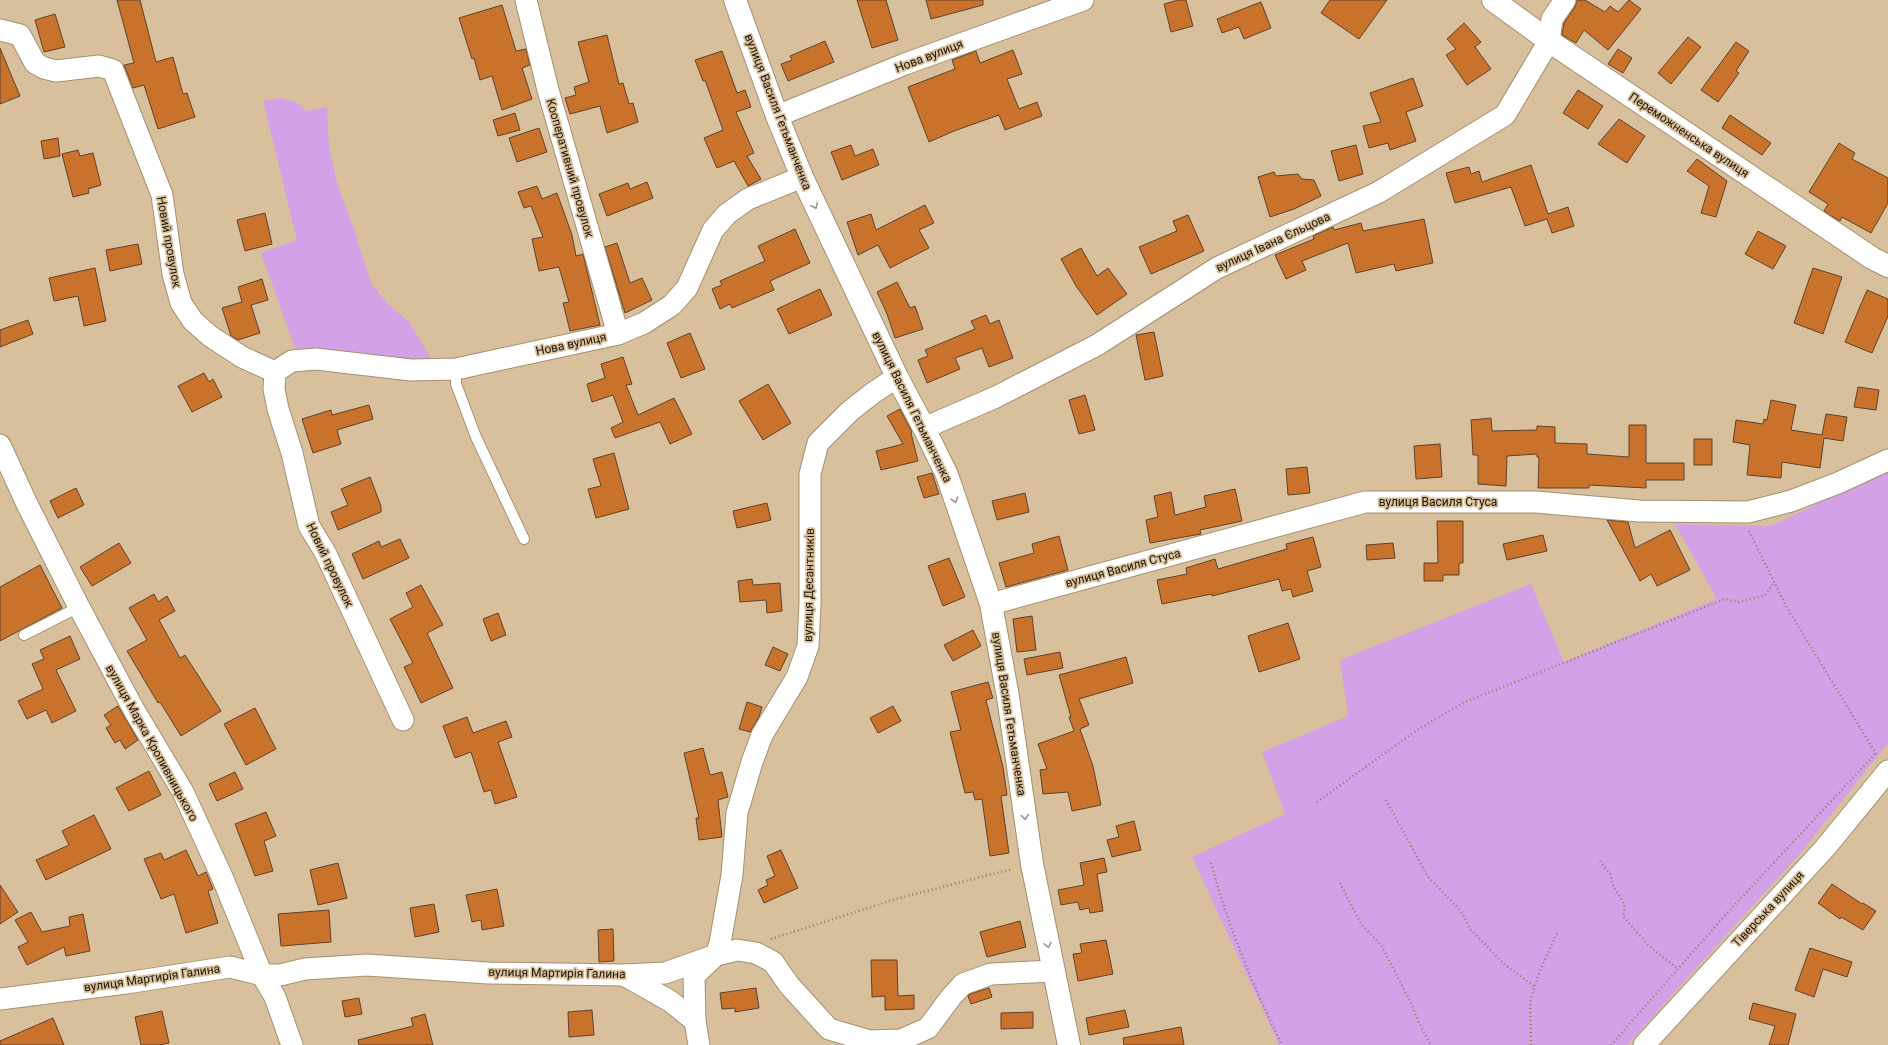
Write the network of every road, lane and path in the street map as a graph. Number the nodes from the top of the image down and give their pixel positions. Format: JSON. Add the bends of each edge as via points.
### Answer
{"nodes":[{"id":1,"x":526,"y":0,"type":"edge"},
{"id":2,"x":735,"y":0,"type":"edge"},
{"id":3,"x":1083,"y":0,"type":"edge"},
{"id":4,"x":1493,"y":0,"type":"edge"},
{"id":5,"x":1565,"y":0,"type":"edge"},
{"id":6,"x":0,"y":30,"type":"edge"},
{"id":7,"x":1549,"y":41,"type":"junction"},
{"id":8,"x":777,"y":116,"type":"junction"},
{"id":9,"x":802,"y":177,"type":"junction"},
{"id":10,"x":1888,"y":266,"type":"edge"},
{"id":11,"x":618,"y":334,"type":"junction"},
{"id":12,"x":456,"y":369,"type":"junction"},
{"id":13,"x":275,"y":372,"type":"junction"},
{"id":14,"x":897,"y":377,"type":"junction"},
{"id":15,"x":924,"y":428,"type":"junction"},
{"id":16,"x":0,"y":446,"type":"edge"},
{"id":17,"x":1888,"y":460,"type":"edge"},
{"id":18,"x":1740,"y":512,"type":"junction"},
{"id":19,"x":524,"y":540,"type":"dead end"},
{"id":20,"x":1774,"y":582,"type":"junction"},
{"id":21,"x":991,"y":604,"type":"junction"},
{"id":22,"x":78,"y":607,"type":"junction"},
{"id":23,"x":24,"y":635,"type":"dead end"},
{"id":24,"x":403,"y":720,"type":"dead end"},
{"id":25,"x":1876,"y":753,"type":"junction"},
{"id":26,"x":1884,"y":765,"type":"edge"},
{"id":27,"x":1386,"y":800,"type":"dead end"},
{"id":28,"x":1317,"y":802,"type":"dead end"},
{"id":29,"x":1600,"y":861,"type":"dead end"},
{"id":30,"x":1211,"y":863,"type":"dead end"},
{"id":31,"x":1032,"y":864,"type":"junction"},
{"id":32,"x":1340,"y":883,"type":"dead end"},
{"id":33,"x":1558,"y":931,"type":"dead end"},
{"id":34,"x":768,"y":940,"type":"dead end"},
{"id":35,"x":716,"y":955,"type":"junction"},
{"id":36,"x":1678,"y":969,"type":"junction"},
{"id":37,"x":1054,"y":971,"type":"junction"},
{"id":38,"x":262,"y":975,"type":"junction"},
{"id":39,"x":624,"y":975,"type":"junction"},
{"id":40,"x":1535,"y":987,"type":"junction"},
{"id":41,"x":0,"y":999,"type":"edge"},
{"id":42,"x":695,"y":1021,"type":"junction"},
{"id":43,"x":292,"y":1045,"type":"edge"},
{"id":44,"x":700,"y":1045,"type":"edge"},
{"id":45,"x":1069,"y":1045,"type":"edge"},
{"id":46,"x":1282,"y":1045,"type":"edge"},
{"id":47,"x":1432,"y":1045,"type":"edge"},
{"id":48,"x":1531,"y":1045,"type":"edge"},
{"id":49,"x":1611,"y":1045,"type":"edge"},
{"id":50,"x":1644,"y":1045,"type":"edge"}],
"edges":[{"from":1,"to":11,"type":"street","name":"Кооперативний провулок","via":[[548,90]]},
{"from":2,"to":8,"type":"street","name":"вулиця Василя Гетьманченка"},
{"from":3,"to":8,"type":"street","name":"Нова вулиця","via":[[905,64]]},
{"from":4,"to":7,"type":"street","name":"Переможненська вулиця"},
{"from":5,"to":7,"type":"street","name":"вулиця Івана Єльцова","via":[[1552,19]]},
{"from":6,"to":13,"type":"street","name":"Новий провулок","via":[[20,35],[35,62],[44,68],[56,71],[99,66],[113,70],[162,195],[173,274],[181,303],[193,321],[210,336],[242,357]]},
{"from":7,"to":10,"type":"street","name":"Переможненська вулиця","via":[[1872,258]]},
{"from":7,"to":15,"type":"street","name":"вулиця Івана Єльцова","via":[[1505,115],[1380,192],[1217,268],[1097,345],[996,397]]},
{"from":8,"to":9,"type":"street","name":"вулиця Василя Гетьманченка"},
{"from":9,"to":11,"type":"street","name":"Нова вулиця","via":[[748,199],[727,214],[713,230],[687,288],[672,306],[644,323]]},
{"from":9,"to":14,"type":"street","name":"вулиця Василя Гетьманченка","one_way":true},
{"from":11,"to":12,"type":"street","name":"Нова вулиця"},
{"from":12,"to":13,"type":"street","name":"Нова вулиця","via":[[411,370],[316,359],[292,362]]},
{"from":12,"to":19,"type":"lane","via":[[456,384],[476,437]]},
{"from":13,"to":24,"type":"street","name":"Новий провулок","via":[[274,389],[278,409],[292,453],[309,526],[325,552]]},
{"from":14,"to":15,"type":"street","name":"вулиця Василя Гетьманченка"},
{"from":14,"to":35,"type":"street","name":"вулиця Десантників","via":[[850,411],[818,442],[810,474],[808,646],[797,677],[762,734],[752,762],[737,813],[727,909]]},
{"from":15,"to":21,"type":"street","name":"вулиця Василя Гетьманченка","one_way":true,"via":[[946,475]]},
{"from":16,"to":22,"type":"street","name":"вулиця Марка Кропивницького"},
{"from":17,"to":18,"type":"street","name":"вулиця Василя Стуса","via":[[1791,501]]},
{"from":18,"to":20,"type":"path"},
{"from":18,"to":21,"type":"street","name":"вулиця Василя Стуса","via":[[1639,511],[1536,502],[1365,502]]},
{"from":20,"to":25,"type":"path","via":[[1814,654]]},
{"from":20,"to":28,"type":"path","via":[[1765,595],[1739,602],[1725,599],[1465,702],[1417,730]]},
{"from":21,"to":31,"type":"street","name":"вулиця Василя Гетьманченка","one_way":true,"via":[[1008,697]]},
{"from":22,"to":23,"type":"lane"},
{"from":22,"to":38,"type":"street","name":"вулиця Марка Кропивницького","via":[[134,710],[183,792],[223,879]]},
{"from":25,"to":26,"type":"path"},
{"from":25,"to":36,"type":"path"},
{"from":26,"to":50,"type":"street","name":"Тіверська вулиця","via":[[1825,848]]},
{"from":27,"to":40,"type":"path","via":[[1428,877],[1461,911],[1470,929],[1504,964]]},
{"from":29,"to":36,"type":"path","via":[[1611,875],[1612,884],[1625,905],[1623,916],[1648,945]]},
{"from":30,"to":46,"type":"path","via":[[1221,899],[1251,981]]},
{"from":31,"to":34,"type":"path","via":[[896,899]]},
{"from":31,"to":37,"type":"street","name":"вулиця Василя Гетьманченка","one_way":true},
{"from":32,"to":47,"type":"path","via":[[1361,924],[1380,946],[1410,1002],[1418,1023]]},
{"from":33,"to":40,"type":"path"},
{"from":35,"to":37,"type":"street","name":"вулиця Мартирія Галина","via":[[737,950],[756,953],[773,962],[789,986],[829,1029],[870,1041],[901,1040],[928,1028],[950,997],[963,984],[991,974]]},
{"from":35,"to":39,"type":"street","name":"вулиця Мартирія Галина","via":[[665,973]]},
{"from":35,"to":42,"type":"street","via":[[694,976]]},
{"from":36,"to":49,"type":"path"},
{"from":37,"to":45,"type":"street","name":"вулиця Василя Гетьманченка"},
{"from":38,"to":39,"type":"street","name":"вулиця Мартирія Галина","via":[[367,965],[488,973]]},
{"from":38,"to":41,"type":"street","name":"вулиця Мартирія Галина","via":[[230,967],[126,984]]},
{"from":38,"to":43,"type":"street","name":"вулиця Марка Кропивницького","via":[[275,997]]},
{"from":39,"to":42,"type":"street","via":[[670,1001]]},
{"from":40,"to":48,"type":"path","via":[[1530,1002]]},
{"from":42,"to":44,"type":"street"}]}
